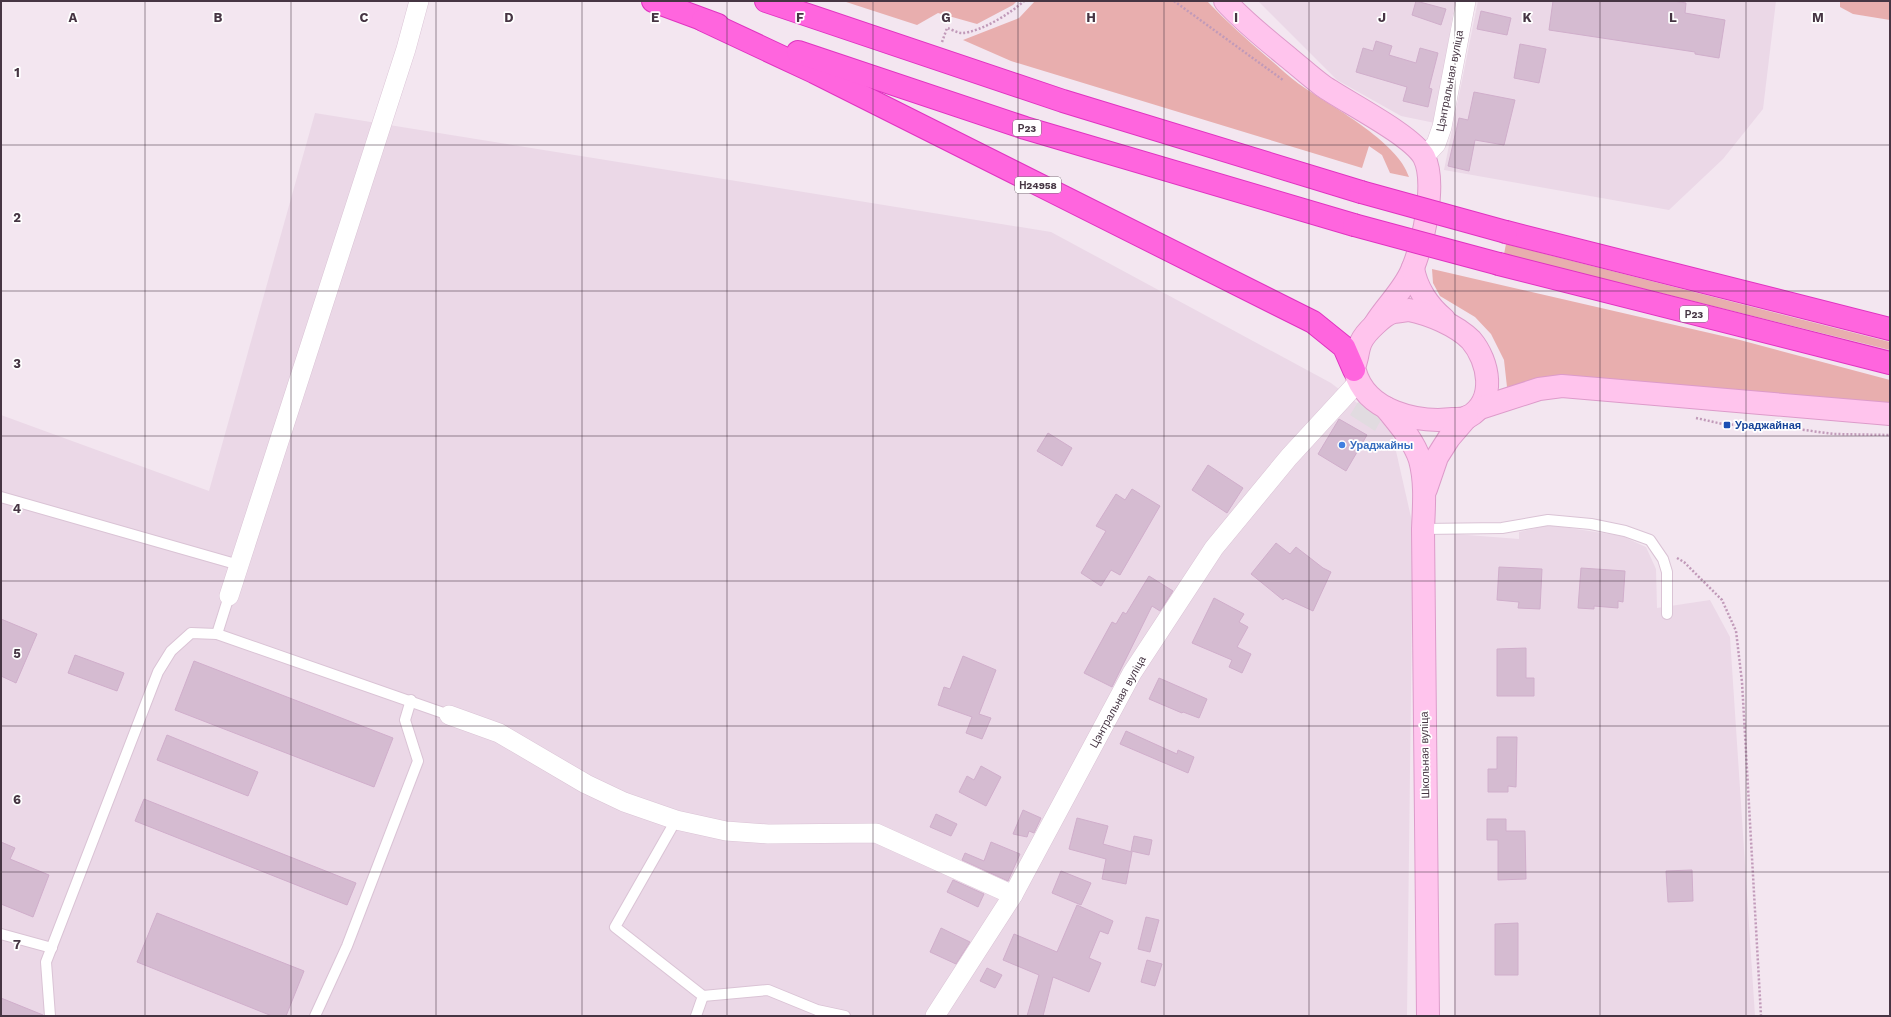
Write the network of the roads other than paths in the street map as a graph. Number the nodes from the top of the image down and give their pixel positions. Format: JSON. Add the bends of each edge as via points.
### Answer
{"nodes":[{"id":1,"x":419,"y":1,"type":"edge"},
{"id":2,"x":653,"y":1,"type":"edge"},
{"id":3,"x":1225,"y":1,"type":"edge"},
{"id":4,"x":1466,"y":1,"type":"edge"},
{"id":5,"x":777,"y":3,"type":"edge"},
{"id":6,"x":704,"y":20,"type":"junction"},
{"id":7,"x":1424,"y":157,"type":"junction"},
{"id":8,"x":1413,"y":268,"type":"junction"},
{"id":9,"x":1375,"y":324,"type":"junction"},
{"id":10,"x":1454,"y":328,"type":"junction"},
{"id":11,"x":1890,"y":329,"type":"edge"},
{"id":12,"x":1890,"y":364,"type":"edge"},
{"id":13,"x":1357,"y":376,"type":"junction"},
{"id":14,"x":1386,"y":408,"type":"junction"},
{"id":15,"x":1474,"y":413,"type":"junction"},
{"id":16,"x":1881,"y":413,"type":"edge"},
{"id":17,"x":1425,"y":494,"type":"junction"},
{"id":18,"x":1,"y":497,"type":"edge"},
{"id":19,"x":1423,"y":528,"type":"junction"},
{"id":20,"x":239,"y":565,"type":"junction"},
{"id":21,"x":229,"y":596,"type":"joint"},
{"id":22,"x":1667,"y":614,"type":"dead end"},
{"id":23,"x":217,"y":634,"type":"junction"},
{"id":24,"x":411,"y":700,"type":"junction"},
{"id":25,"x":449,"y":715,"type":"joint"},
{"id":26,"x":676,"y":820,"type":"junction"},
{"id":27,"x":1013,"y":895,"type":"junction"},
{"id":28,"x":1,"y":934,"type":"edge"},
{"id":29,"x":52,"y":948,"type":"junction"},
{"id":30,"x":703,"y":996,"type":"junction"},
{"id":31,"x":50,"y":1016,"type":"edge"},
{"id":32,"x":315,"y":1016,"type":"edge"},
{"id":33,"x":696,"y":1016,"type":"edge"},
{"id":34,"x":845,"y":1016,"type":"edge"},
{"id":35,"x":935,"y":1016,"type":"edge"},
{"id":36,"x":1428,"y":1016,"type":"edge"}],
"edges":[{"from":1,"to":20,"type":"street","via":[[406,49]]},
{"from":2,"to":6,"type":"highway","number":"Р23"},
{"from":3,"to":7,"type":"street","number":"Н24958","via":[[1268,41],[1323,86],[1390,128],[1411,143]]},
{"from":4,"to":7,"type":"street","name":"Цэнтральная вуліца","via":[[1442,127],[1436,144]]},
{"from":5,"to":11,"type":"highway","bridge":true,"via":[[1063,101],[1361,192],[1506,232]]},
{"from":6,"to":12,"type":"highway","number":"Р23","bridge":true,"via":[[1025,128],[1354,225]]},
{"from":6,"to":13,"type":"highway","number":"Н24958","via":[[814,72],[1313,322],[1344,347]]},
{"from":7,"to":8,"type":"street","number":"Н24958","via":[[1430,182],[1430,204]]},
{"from":8,"to":9,"type":"street","number":"Н24958"},
{"from":8,"to":10,"type":"street","number":"Н24958","via":[[1422,293],[1436,312]]},
{"from":9,"to":10,"type":"street","number":"Н24958","via":[[1392,312],[1409,310],[1420,312]]},
{"from":9,"to":13,"type":"street","number":"Н24958","via":[[1360,342]]},
{"from":10,"to":15,"type":"street","number":"Н24958","via":[[1470,340],[1486,367],[1485,396]]},
{"from":13,"to":14,"type":"street","number":"Н24958","via":[[1372,398]]},
{"from":13,"to":27,"type":"street","name":"Цэнтральная вуліца","via":[[1333,409],[1289,457],[1214,548],[1136,667]]},
{"from":14,"to":15,"type":"street","number":"Н24958","via":[[1404,415],[1438,421]]},
{"from":14,"to":17,"type":"street","number":"Н24958","via":[[1408,436],[1420,460]]},
{"from":15,"to":16,"type":"street","number":"Н24958","via":[[1538,388],[1562,386]]},
{"from":15,"to":17,"type":"street","number":"Н24958","via":[[1449,438],[1437,457]]},
{"from":17,"to":19,"type":"street","name":"Школьная вуліца","number":"Н24958"},
{"from":18,"to":20,"type":"lane"},
{"from":19,"to":22,"type":"lane","via":[[1502,528],[1548,520],[1591,524],[1650,540],[1663,559],[1667,572]]},
{"from":19,"to":36,"type":"street","name":"Школьная вуліца","number":"Н24958"},
{"from":20,"to":21,"type":"street"},
{"from":21,"to":23,"type":"lane"},
{"from":23,"to":24,"type":"lane"},
{"from":23,"to":29,"type":"lane","via":[[191,633],[170,651],[158,672]]},
{"from":24,"to":25,"type":"lane"},
{"from":24,"to":32,"type":"lane","via":[[405,720],[418,761],[347,946]]},
{"from":25,"to":26,"type":"street","via":[[499,733],[544,761],[624,802]]},
{"from":26,"to":27,"type":"street","via":[[733,832],[876,833]]},
{"from":26,"to":30,"type":"lane","via":[[615,927]]},
{"from":27,"to":35,"type":"street","name":"Цэнтральная вуліца"},
{"from":28,"to":29,"type":"lane"},
{"from":29,"to":31,"type":"lane","via":[[46,962]]},
{"from":30,"to":33,"type":"lane"},
{"from":30,"to":34,"type":"lane","via":[[768,990],[817,1010]]}]}
